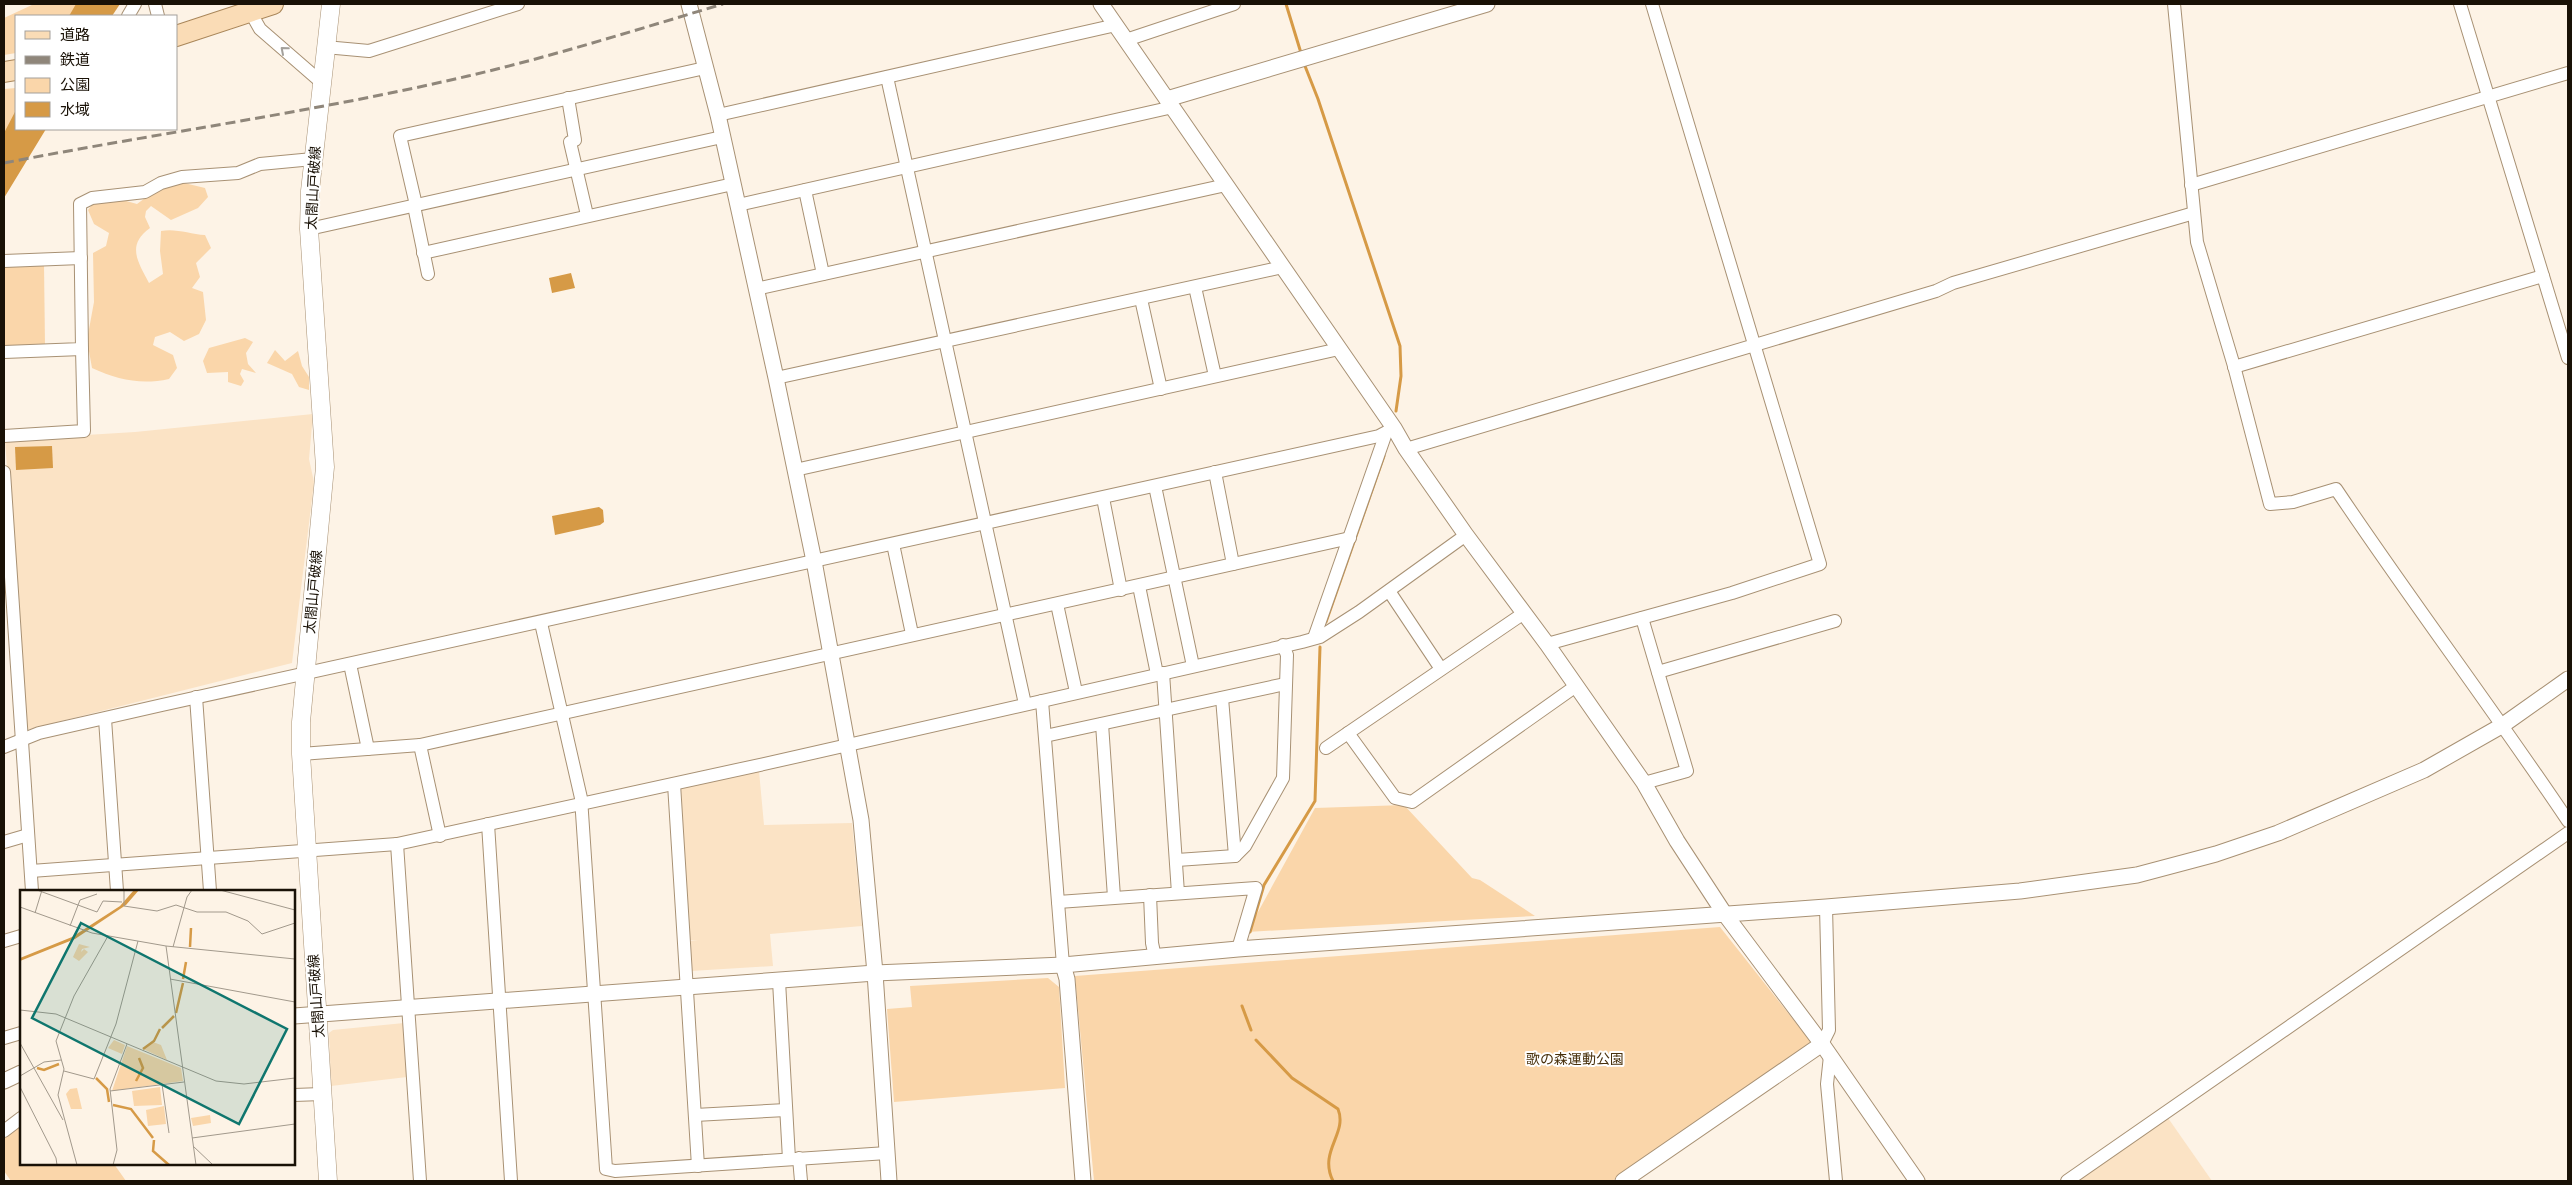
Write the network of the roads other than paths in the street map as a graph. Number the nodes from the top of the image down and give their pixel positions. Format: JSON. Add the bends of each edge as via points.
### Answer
{"nodes":[{"id":1,"x":136,"y":4,"type":"edge"},
{"id":2,"x":273,"y":4,"type":"edge"},
{"id":3,"x":331,"y":4,"type":"edge"},
{"id":4,"x":518,"y":4,"type":"edge"},
{"id":5,"x":689,"y":4,"type":"edge"},
{"id":6,"x":1101,"y":4,"type":"edge"},
{"id":7,"x":1234,"y":4,"type":"edge"},
{"id":8,"x":1487,"y":4,"type":"edge"},
{"id":9,"x":1652,"y":4,"type":"edge"},
{"id":10,"x":2174,"y":4,"type":"edge"},
{"id":11,"x":2460,"y":4,"type":"edge"},
{"id":12,"x":248,"y":7,"type":"edge"},
{"id":13,"x":129,"y":15,"type":"edge"},
{"id":14,"x":1116,"y":25,"type":"junction"},
{"id":15,"x":178,"y":35,"type":"edge"},
{"id":16,"x":1126,"y":40,"type":"junction"},
{"id":17,"x":325,"y":47,"type":"junction"},
{"id":18,"x":705,"y":68,"type":"junction"},
{"id":19,"x":2568,"y":73,"type":"edge"},
{"id":20,"x":887,"y":77,"type":"junction"},
{"id":21,"x":321,"y":82,"type":"junction"},
{"id":22,"x":2488,"y":97,"type":"junction"},
{"id":23,"x":568,"y":98,"type":"junction"},
{"id":24,"x":1170,"y":103,"type":"junction"},
{"id":25,"x":718,"y":115,"type":"junction"},
{"id":26,"x":722,"y":137,"type":"junction"},
{"id":27,"x":313,"y":159,"type":"junction"},
{"id":28,"x":906,"y":167,"type":"junction"},
{"id":29,"x":576,"y":169,"type":"junction"},
{"id":30,"x":733,"y":184,"type":"junction"},
{"id":31,"x":1226,"y":185,"type":"junction"},
{"id":32,"x":2191,"y":185,"type":"junction"},
{"id":33,"x":805,"y":190,"type":"junction"},
{"id":34,"x":415,"y":205,"type":"junction"},
{"id":35,"x":738,"y":205,"type":"junction"},
{"id":36,"x":2194,"y":213,"type":"junction"},
{"id":37,"x":588,"y":215,"type":"junction"},
{"id":38,"x":309,"y":229,"type":"junction"},
{"id":39,"x":925,"y":252,"type":"junction"},
{"id":40,"x":423,"y":253,"type":"junction"},
{"id":41,"x":81,"y":258,"type":"junction"},
{"id":42,"x":4,"y":261,"type":"edge"},
{"id":43,"x":1283,"y":267,"type":"junction"},
{"id":44,"x":428,"y":274,"type":"dead end"},
{"id":45,"x":823,"y":274,"type":"junction"},
{"id":46,"x":2543,"y":276,"type":"junction"},
{"id":47,"x":1195,"y":287,"type":"junction"},
{"id":48,"x":756,"y":289,"type":"junction"},
{"id":49,"x":1141,"y":299,"type":"junction"},
{"id":50,"x":945,"y":343,"type":"junction"},
{"id":51,"x":1754,"y":345,"type":"junction"},
{"id":52,"x":82,"y":349,"type":"junction"},
{"id":53,"x":1339,"y":349,"type":"junction"},
{"id":54,"x":4,"y":352,"type":"edge"},
{"id":55,"x":2568,"y":358,"type":"edge"},
{"id":56,"x":2234,"y":367,"type":"junction"},
{"id":57,"x":1215,"y":376,"type":"junction"},
{"id":58,"x":776,"y":378,"type":"junction"},
{"id":59,"x":1161,"y":389,"type":"junction"},
{"id":60,"x":1390,"y":430,"type":"junction"},
{"id":61,"x":964,"y":433,"type":"junction"},
{"id":62,"x":4,"y":436,"type":"edge"},
{"id":63,"x":1406,"y":449,"type":"junction"},
{"id":64,"x":795,"y":470,"type":"junction"},
{"id":65,"x":4,"y":472,"type":"edge"},
{"id":66,"x":1214,"y":472,"type":"junction"},
{"id":67,"x":4,"y":480,"type":"edge"},
{"id":68,"x":1155,"y":486,"type":"junction"},
{"id":69,"x":1103,"y":498,"type":"junction"},
{"id":70,"x":985,"y":524,"type":"junction"},
{"id":71,"x":1466,"y":536,"type":"junction"},
{"id":72,"x":1350,"y":538,"type":"junction"},
{"id":73,"x":893,"y":544,"type":"junction"},
{"id":74,"x":7,"y":553,"type":"edge"},
{"id":75,"x":814,"y":562,"type":"junction"},
{"id":76,"x":1233,"y":564,"type":"junction"},
{"id":77,"x":1173,"y":578,"type":"junction"},
{"id":78,"x":1138,"y":586,"type":"junction"},
{"id":79,"x":1121,"y":590,"type":"junction"},
{"id":80,"x":1389,"y":591,"type":"junction"},
{"id":81,"x":1057,"y":604,"type":"junction"},
{"id":82,"x":1524,"y":613,"type":"junction"},
{"id":83,"x":1005,"y":615,"type":"junction"},
{"id":84,"x":1642,"y":618,"type":"junction"},
{"id":85,"x":1836,"y":621,"type":"dead end"},
{"id":86,"x":541,"y":623,"type":"junction"},
{"id":87,"x":912,"y":634,"type":"junction"},
{"id":88,"x":1314,"y":638,"type":"junction"},
{"id":89,"x":1547,"y":644,"type":"junction"},
{"id":90,"x":1283,"y":645,"type":"junction"},
{"id":91,"x":10,"y":649,"type":"edge"},
{"id":92,"x":831,"y":654,"type":"junction"},
{"id":93,"x":350,"y":664,"type":"junction"},
{"id":94,"x":1193,"y":666,"type":"junction"},
{"id":95,"x":1441,"y":669,"type":"junction"},
{"id":96,"x":1658,"y":672,"type":"junction"},
{"id":97,"x":306,"y":674,"type":"junction"},
{"id":98,"x":1160,"y":674,"type":"junction"},
{"id":99,"x":2568,"y":679,"type":"edge"},
{"id":100,"x":1285,"y":684,"type":"junction"},
{"id":101,"x":1576,"y":686,"type":"junction"},
{"id":102,"x":1076,"y":692,"type":"junction"},
{"id":103,"x":196,"y":697,"type":"junction"},
{"id":104,"x":1222,"y":698,"type":"junction"},
{"id":105,"x":1042,"y":701,"type":"junction"},
{"id":106,"x":1025,"y":704,"type":"junction"},
{"id":107,"x":1166,"y":711,"type":"junction"},
{"id":108,"x":562,"y":713,"type":"junction"},
{"id":109,"x":105,"y":719,"type":"junction"},
{"id":110,"x":1102,"y":724,"type":"junction"},
{"id":111,"x":2503,"y":724,"type":"junction"},
{"id":112,"x":1348,"y":733,"type":"junction"},
{"id":113,"x":1045,"y":736,"type":"junction"},
{"id":114,"x":20,"y":741,"type":"junction"},
{"id":115,"x":848,"y":744,"type":"junction"},
{"id":116,"x":420,"y":745,"type":"junction"},
{"id":117,"x":4,"y":748,"type":"edge"},
{"id":118,"x":1326,"y":748,"type":"dead end"},
{"id":119,"x":368,"y":749,"type":"junction"},
{"id":120,"x":301,"y":754,"type":"junction"},
{"id":121,"x":1644,"y":783,"type":"junction"},
{"id":122,"x":674,"y":784,"type":"junction"},
{"id":123,"x":580,"y":805,"type":"junction"},
{"id":124,"x":2568,"y":821,"type":"edge"},
{"id":125,"x":488,"y":824,"type":"junction"},
{"id":126,"x":2568,"y":833,"type":"edge"},
{"id":127,"x":28,"y":835,"type":"junction"},
{"id":128,"x":440,"y":836,"type":"junction"},
{"id":129,"x":4,"y":842,"type":"edge"},
{"id":130,"x":397,"y":844,"type":"junction"},
{"id":131,"x":307,"y":851,"type":"junction"},
{"id":132,"x":1235,"y":856,"type":"junction"},
{"id":133,"x":208,"y":858,"type":"junction"},
{"id":134,"x":1177,"y":860,"type":"junction"},
{"id":135,"x":115,"y":865,"type":"junction"},
{"id":136,"x":31,"y":871,"type":"junction"},
{"id":137,"x":32,"y":890,"type":"edge"},
{"id":138,"x":117,"y":890,"type":"edge"},
{"id":139,"x":210,"y":890,"type":"edge"},
{"id":140,"x":1178,"y":893,"type":"junction"},
{"id":141,"x":1150,"y":895,"type":"junction"},
{"id":142,"x":1114,"y":897,"type":"junction"},
{"id":143,"x":1058,"y":902,"type":"junction"},
{"id":144,"x":1826,"y":907,"type":"junction"},
{"id":145,"x":1724,"y":913,"type":"junction"},
{"id":146,"x":20,"y":936,"type":"edge"},
{"id":147,"x":4,"y":941,"type":"edge"},
{"id":148,"x":1238,"y":949,"type":"junction"},
{"id":149,"x":1155,"y":957,"type":"junction"},
{"id":150,"x":1063,"y":965,"type":"junction"},
{"id":151,"x":875,"y":973,"type":"junction"},
{"id":152,"x":779,"y":981,"type":"junction"},
{"id":153,"x":685,"y":988,"type":"junction"},
{"id":154,"x":593,"y":995,"type":"junction"},
{"id":155,"x":500,"y":1001,"type":"junction"},
{"id":156,"x":408,"y":1007,"type":"junction"},
{"id":157,"x":318,"y":1014,"type":"junction"},
{"id":158,"x":295,"y":1016,"type":"edge"},
{"id":159,"x":20,"y":1033,"type":"edge"},
{"id":160,"x":4,"y":1038,"type":"edge"},
{"id":161,"x":1826,"y":1050,"type":"junction"},
{"id":162,"x":20,"y":1073,"type":"edge"},
{"id":163,"x":4,"y":1080,"type":"edge"},
{"id":164,"x":322,"y":1094,"type":"junction"},
{"id":165,"x":295,"y":1095,"type":"edge"},
{"id":166,"x":786,"y":1110,"type":"junction"},
{"id":167,"x":695,"y":1116,"type":"junction"},
{"id":168,"x":20,"y":1119,"type":"edge"},
{"id":169,"x":4,"y":1131,"type":"edge"},
{"id":170,"x":887,"y":1153,"type":"junction"},
{"id":171,"x":794,"y":1158,"type":"junction"},
{"id":172,"x":698,"y":1166,"type":"junction"},
{"id":173,"x":328,"y":1181,"type":"edge"},
{"id":174,"x":420,"y":1181,"type":"edge"},
{"id":175,"x":511,"y":1181,"type":"edge"},
{"id":176,"x":801,"y":1181,"type":"edge"},
{"id":177,"x":889,"y":1181,"type":"edge"},
{"id":178,"x":1083,"y":1181,"type":"edge"},
{"id":179,"x":1623,"y":1181,"type":"edge"},
{"id":180,"x":1836,"y":1181,"type":"edge"},
{"id":181,"x":1917,"y":1181,"type":"edge"},
{"id":182,"x":2067,"y":1181,"type":"edge"}],
"edges":[{"from":1,"to":13,"type":"street"},
{"from":2,"to":12,"type":"main road"},
{"from":3,"to":17,"type":"main road","name":"太閤山戸破線"},
{"from":4,"to":17,"type":"street","via":[[369,51]]},
{"from":5,"to":18,"type":"street"},
{"from":6,"to":14,"type":"street"},
{"from":7,"to":16,"type":"street"},
{"from":8,"to":24,"type":"street"},
{"from":9,"to":51,"type":"street"},
{"from":10,"to":32,"type":"street"},
{"from":11,"to":22,"type":"street"},
{"from":12,"to":15,"type":"main road"},
{"from":21,"to":12,"type":"street","one_way":true,"via":[[260,28]]},
{"from":14,"to":16,"type":"street"},
{"from":14,"to":20,"type":"street"},
{"from":16,"to":24,"type":"street"},
{"from":17,"to":21,"type":"main road","name":"太閤山戸破線"},
{"from":18,"to":23,"type":"street"},
{"from":18,"to":25,"type":"street"},
{"from":19,"to":22,"type":"street"},
{"from":20,"to":25,"type":"street"},
{"from":20,"to":28,"type":"street"},
{"from":21,"to":27,"type":"main road","name":"太閤山戸破線"},
{"from":22,"to":32,"type":"street"},
{"from":22,"to":46,"type":"street"},
{"from":23,"to":29,"type":"street","via":[[575,140],[570,142]]},
{"from":23,"to":34,"type":"street","via":[[400,136]]},
{"from":24,"to":28,"type":"street"},
{"from":24,"to":31,"type":"street"},
{"from":25,"to":26,"type":"street"},
{"from":26,"to":29,"type":"street"},
{"from":26,"to":30,"type":"street"},
{"from":27,"to":38,"type":"main road","name":"太閤山戸破線"},
{"from":27,"to":41,"type":"street","via":[[260,164],[238,172],[182,177],[145,192],[92,198],[80,204]]},
{"from":28,"to":33,"type":"street"},
{"from":28,"to":39,"type":"street"},
{"from":29,"to":34,"type":"street"},
{"from":29,"to":37,"type":"street"},
{"from":30,"to":35,"type":"street"},
{"from":30,"to":37,"type":"street"},
{"from":31,"to":39,"type":"street"},
{"from":31,"to":43,"type":"street"},
{"from":32,"to":36,"type":"street"},
{"from":33,"to":35,"type":"street"},
{"from":33,"to":45,"type":"street"},
{"from":34,"to":38,"type":"street"},
{"from":34,"to":40,"type":"street"},
{"from":35,"to":48,"type":"street"},
{"from":36,"to":51,"type":"street"},
{"from":36,"to":56,"type":"street","via":[[2197,242]]},
{"from":37,"to":40,"type":"street"},
{"from":38,"to":97,"type":"main road","name":"太閤山戸破線","via":[[325,467]]},
{"from":39,"to":45,"type":"street"},
{"from":39,"to":50,"type":"street"},
{"from":40,"to":44,"type":"street"},
{"from":41,"to":42,"type":"street"},
{"from":41,"to":52,"type":"street"},
{"from":43,"to":47,"type":"street"},
{"from":43,"to":53,"type":"street"},
{"from":45,"to":48,"type":"street"},
{"from":46,"to":55,"type":"street"},
{"from":46,"to":56,"type":"street"},
{"from":47,"to":49,"type":"street"},
{"from":47,"to":57,"type":"street"},
{"from":48,"to":58,"type":"street"},
{"from":49,"to":50,"type":"street"},
{"from":49,"to":59,"type":"street"},
{"from":50,"to":58,"type":"street"},
{"from":50,"to":61,"type":"street"},
{"from":51,"to":63,"type":"street"},
{"from":51,"to":84,"type":"street","via":[[1820,564],[1732,594]]},
{"from":52,"to":54,"type":"street"},
{"from":52,"to":62,"type":"street","via":[[84,431]]},
{"from":53,"to":57,"type":"street"},
{"from":53,"to":60,"type":"street"},
{"from":56,"to":111,"type":"street","via":[[2270,504],[2293,502],[2336,489]]},
{"from":57,"to":59,"type":"street"},
{"from":58,"to":64,"type":"street"},
{"from":59,"to":61,"type":"street"},
{"from":60,"to":63,"type":"street"},
{"from":60,"to":66,"type":"street"},
{"from":60,"to":72,"type":"street"},
{"from":61,"to":64,"type":"street"},
{"from":61,"to":70,"type":"street"},
{"from":63,"to":71,"type":"street"},
{"from":64,"to":75,"type":"street"},
{"from":65,"to":67,"type":"street"},
{"from":66,"to":68,"type":"street"},
{"from":66,"to":76,"type":"street"},
{"from":67,"to":74,"type":"street"},
{"from":68,"to":69,"type":"street"},
{"from":68,"to":77,"type":"street"},
{"from":69,"to":70,"type":"street"},
{"from":69,"to":79,"type":"street"},
{"from":70,"to":73,"type":"street"},
{"from":70,"to":83,"type":"street"},
{"from":71,"to":80,"type":"street"},
{"from":71,"to":82,"type":"street"},
{"from":72,"to":76,"type":"street"},
{"from":72,"to":88,"type":"street"},
{"from":73,"to":75,"type":"street"},
{"from":73,"to":87,"type":"street"},
{"from":74,"to":91,"type":"street"},
{"from":75,"to":86,"type":"street"},
{"from":75,"to":92,"type":"street"},
{"from":76,"to":77,"type":"street"},
{"from":77,"to":78,"type":"street"},
{"from":77,"to":94,"type":"street"},
{"from":78,"to":79,"type":"street"},
{"from":78,"to":98,"type":"street"},
{"from":79,"to":81,"type":"street"},
{"from":80,"to":88,"type":"street"},
{"from":80,"to":95,"type":"street"},
{"from":81,"to":83,"type":"street"},
{"from":81,"to":102,"type":"street"},
{"from":82,"to":89,"type":"street"},
{"from":82,"to":95,"type":"street"},
{"from":83,"to":87,"type":"street"},
{"from":83,"to":106,"type":"street"},
{"from":84,"to":89,"type":"street"},
{"from":84,"to":96,"type":"street"},
{"from":85,"to":96,"type":"street"},
{"from":86,"to":93,"type":"street"},
{"from":86,"to":108,"type":"street"},
{"from":87,"to":92,"type":"street"},
{"from":88,"to":90,"type":"street"},
{"from":89,"to":101,"type":"street"},
{"from":90,"to":94,"type":"street"},
{"from":90,"to":100,"type":"street","via":[[1287,654]]},
{"from":91,"to":114,"type":"street","via":[[23,733]]},
{"from":92,"to":108,"type":"street"},
{"from":92,"to":115,"type":"street"},
{"from":93,"to":97,"type":"street"},
{"from":93,"to":119,"type":"street"},
{"from":94,"to":98,"type":"street"},
{"from":95,"to":112,"type":"street"},
{"from":96,"to":121,"type":"street","via":[[1687,771]]},
{"from":97,"to":103,"type":"street"},
{"from":97,"to":120,"type":"main road","name":"太閤山戸破線"},
{"from":98,"to":102,"type":"street"},
{"from":98,"to":107,"type":"street"},
{"from":99,"to":111,"type":"street"},
{"from":100,"to":104,"type":"street"},
{"from":100,"to":132,"type":"street","via":[[1283,778],[1245,846]]},
{"from":101,"to":112,"type":"street","via":[[1412,802],[1395,798]]},
{"from":101,"to":121,"type":"street"},
{"from":102,"to":105,"type":"street"},
{"from":103,"to":109,"type":"street"},
{"from":103,"to":133,"type":"street"},
{"from":104,"to":107,"type":"street"},
{"from":104,"to":132,"type":"street"},
{"from":105,"to":106,"type":"street"},
{"from":105,"to":113,"type":"street"},
{"from":106,"to":115,"type":"street"},
{"from":107,"to":110,"type":"street"},
{"from":107,"to":134,"type":"street"},
{"from":108,"to":116,"type":"street"},
{"from":108,"to":123,"type":"street"},
{"from":109,"to":114,"type":"street"},
{"from":109,"to":135,"type":"street"},
{"from":110,"to":113,"type":"street"},
{"from":110,"to":142,"type":"street"},
{"from":111,"to":124,"type":"street"},
{"from":111,"to":144,"type":"street","via":[[2424,770],[2278,833],[2216,854],[2137,875],[2020,890]]},
{"from":112,"to":118,"type":"street"},
{"from":113,"to":143,"type":"street"},
{"from":114,"to":117,"type":"street"},
{"from":114,"to":127,"type":"street"},
{"from":115,"to":122,"type":"street"},
{"from":115,"to":151,"type":"street","via":[[861,820]]},
{"from":116,"to":119,"type":"street"},
{"from":116,"to":128,"type":"street"},
{"from":119,"to":120,"type":"street"},
{"from":120,"to":131,"type":"main road","name":"太閤山戸破線"},
{"from":121,"to":145,"type":"street"},
{"from":122,"to":123,"type":"street"},
{"from":122,"to":153,"type":"street"},
{"from":123,"to":125,"type":"street"},
{"from":123,"to":154,"type":"street"},
{"from":125,"to":128,"type":"street"},
{"from":125,"to":155,"type":"street"},
{"from":126,"to":182,"type":"street"},
{"from":127,"to":129,"type":"street"},
{"from":127,"to":136,"type":"street"},
{"from":128,"to":130,"type":"street"},
{"from":130,"to":131,"type":"street"},
{"from":130,"to":156,"type":"street"},
{"from":131,"to":133,"type":"street"},
{"from":131,"to":157,"type":"main road","name":"太閤山戸破線"},
{"from":132,"to":134,"type":"street"},
{"from":133,"to":135,"type":"street"},
{"from":133,"to":139,"type":"street"},
{"from":134,"to":140,"type":"street"},
{"from":135,"to":136,"type":"street"},
{"from":135,"to":138,"type":"street"},
{"from":136,"to":137,"type":"street"},
{"from":140,"to":141,"type":"street"},
{"from":140,"to":148,"type":"street","via":[[1256,888]]},
{"from":141,"to":142,"type":"street"},
{"from":141,"to":149,"type":"street"},
{"from":142,"to":143,"type":"street"},
{"from":143,"to":150,"type":"street"},
{"from":144,"to":145,"type":"street"},
{"from":144,"to":161,"type":"street"},
{"from":145,"to":148,"type":"street"},
{"from":145,"to":161,"type":"street"},
{"from":146,"to":147,"type":"street"},
{"from":148,"to":149,"type":"street"},
{"from":149,"to":150,"type":"street"},
{"from":150,"to":151,"type":"street"},
{"from":150,"to":178,"type":"street","via":[[1067,979]]},
{"from":151,"to":152,"type":"street"},
{"from":151,"to":170,"type":"street"},
{"from":152,"to":153,"type":"street"},
{"from":152,"to":166,"type":"street"},
{"from":153,"to":154,"type":"street"},
{"from":153,"to":167,"type":"street"},
{"from":154,"to":155,"type":"street"},
{"from":154,"to":172,"type":"street","via":[[606,1169]]},
{"from":155,"to":156,"type":"street"},
{"from":155,"to":175,"type":"street"},
{"from":156,"to":157,"type":"street"},
{"from":156,"to":174,"type":"street"},
{"from":157,"to":158,"type":"street"},
{"from":157,"to":164,"type":"main road","name":"太閤山戸破線"},
{"from":159,"to":160,"type":"street"},
{"from":161,"to":179,"type":"street"},
{"from":161,"to":180,"type":"street"},
{"from":161,"to":181,"type":"street"},
{"from":162,"to":163,"type":"street"},
{"from":164,"to":165,"type":"street"},
{"from":164,"to":173,"type":"main road","name":"太閤山戸破線"},
{"from":166,"to":167,"type":"street"},
{"from":166,"to":171,"type":"street"},
{"from":167,"to":172,"type":"street"},
{"from":168,"to":169,"type":"street"},
{"from":170,"to":171,"type":"street"},
{"from":170,"to":177,"type":"street"},
{"from":171,"to":172,"type":"street"},
{"from":171,"to":176,"type":"street"}]}
